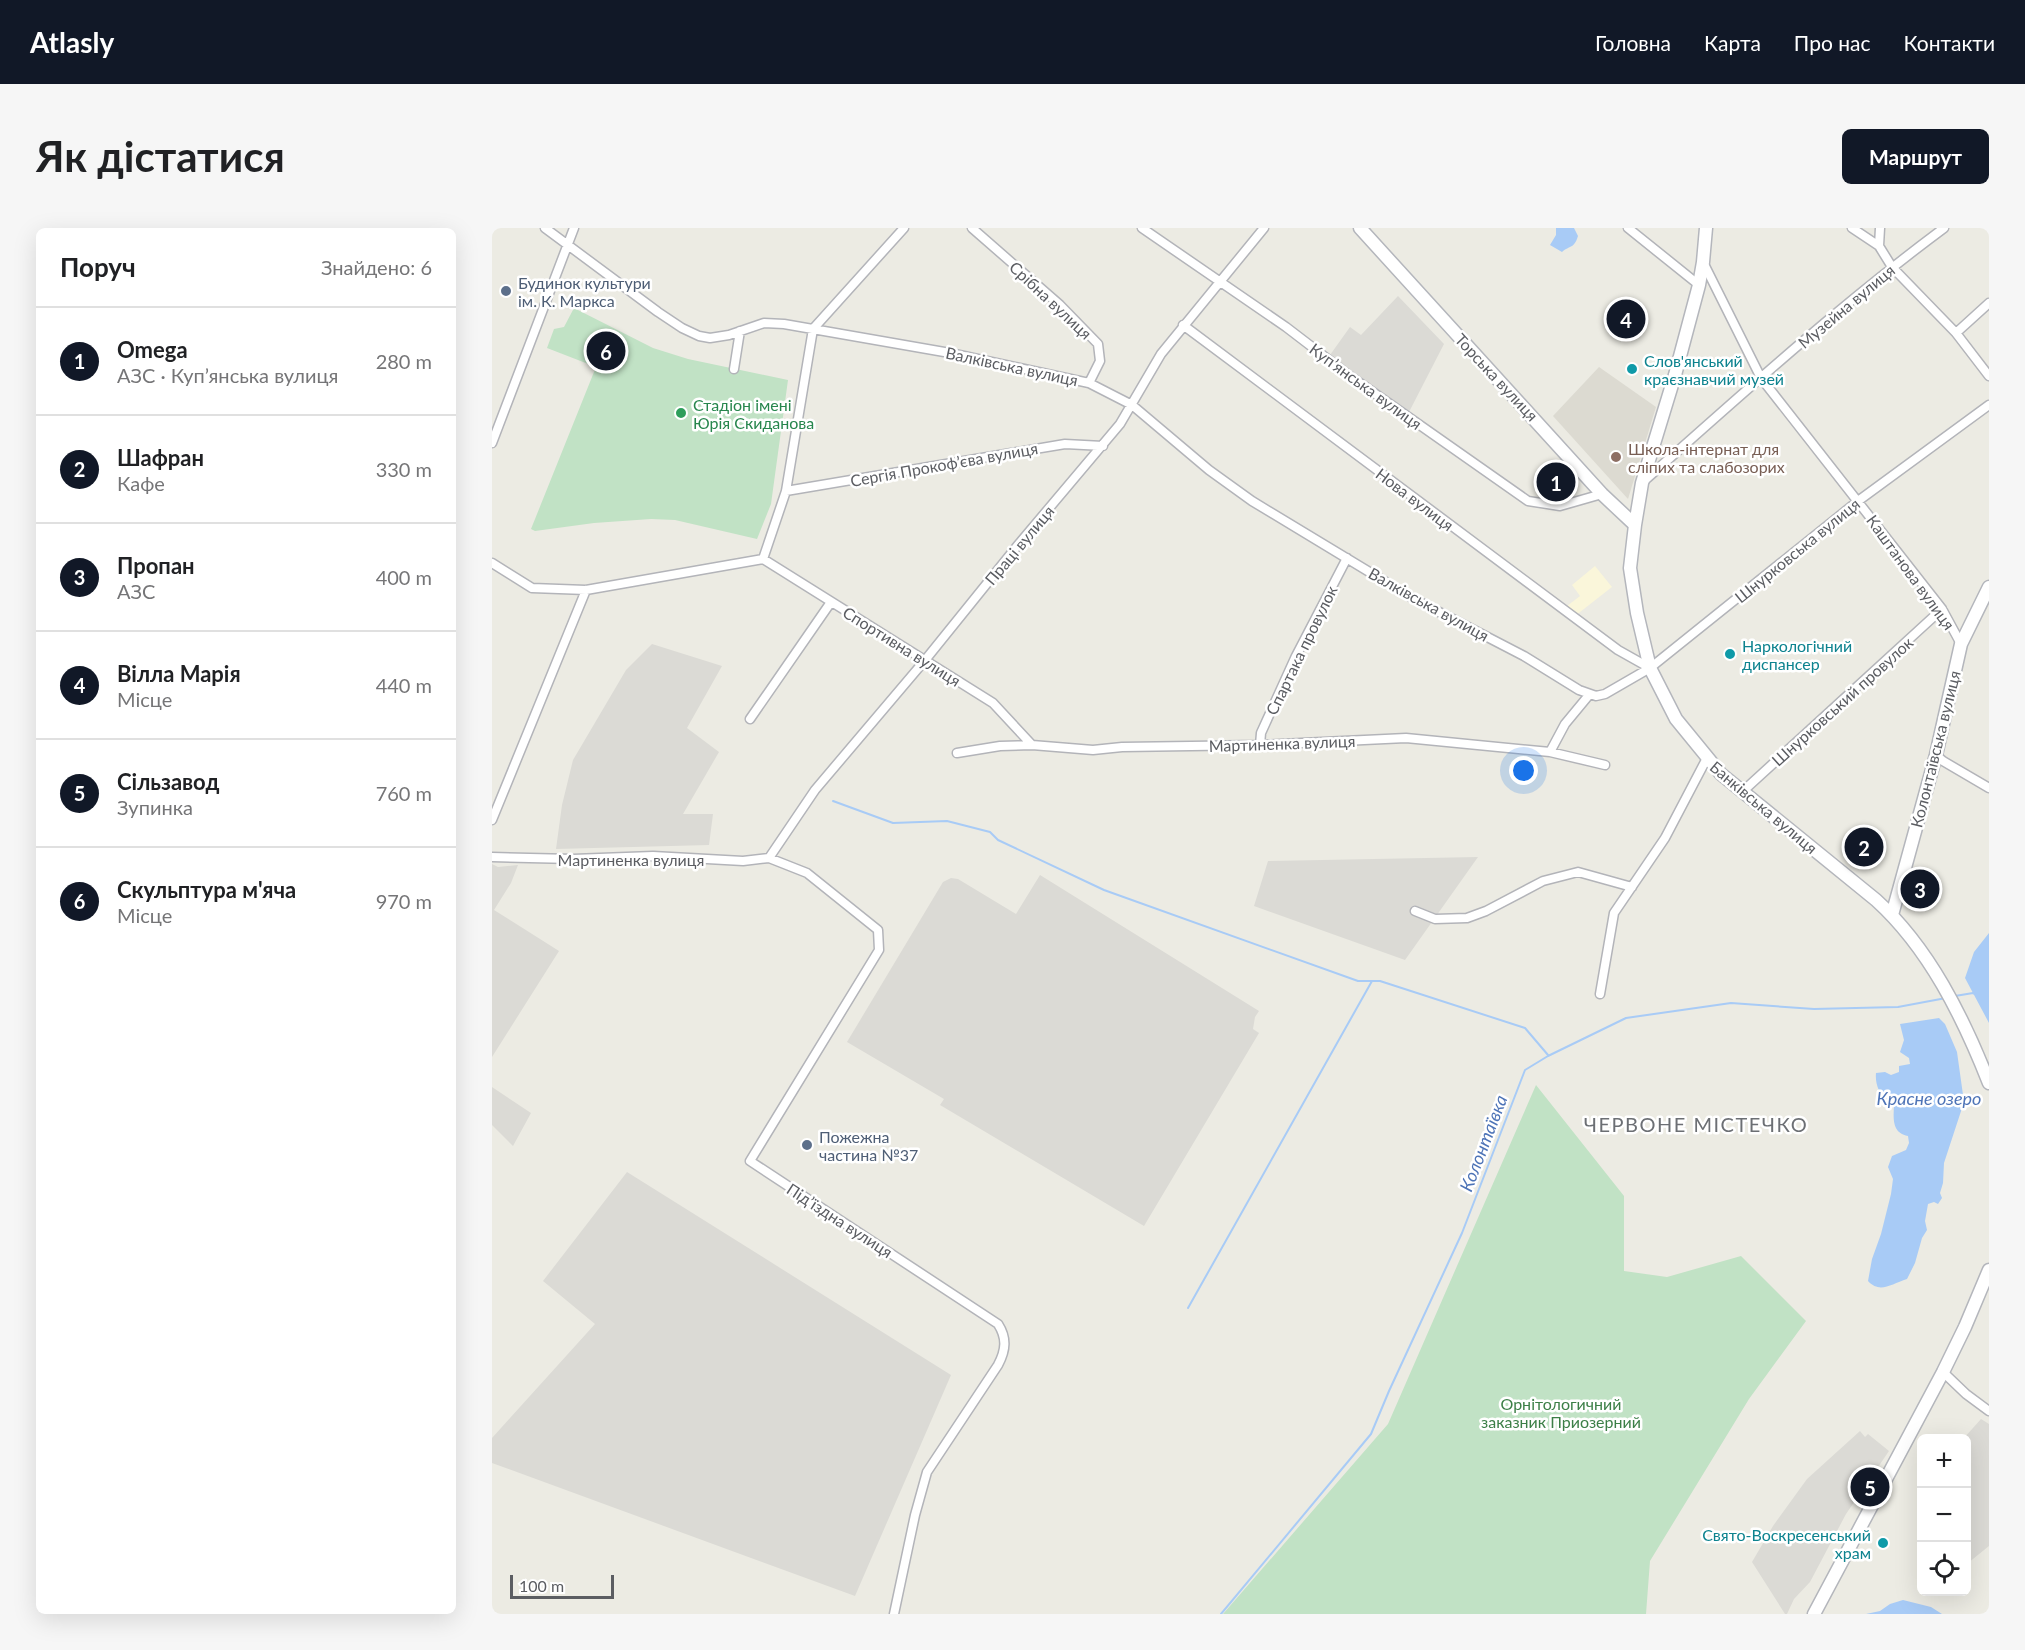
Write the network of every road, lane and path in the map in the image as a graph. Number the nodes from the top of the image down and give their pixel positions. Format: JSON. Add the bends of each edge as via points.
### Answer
{"nodes":[{"id":1,"x":545,"y":228,"type":"edge"},
{"id":2,"x":574,"y":228,"type":"edge"},
{"id":3,"x":904,"y":228,"type":"edge"},
{"id":4,"x":972,"y":228,"type":"edge"},
{"id":5,"x":1142,"y":228,"type":"edge"},
{"id":6,"x":1263,"y":228,"type":"edge"},
{"id":7,"x":1360,"y":228,"type":"edge"},
{"id":8,"x":1628,"y":228,"type":"edge"},
{"id":9,"x":1706,"y":228,"type":"edge"},
{"id":10,"x":1852,"y":228,"type":"edge"},
{"id":11,"x":1880,"y":228,"type":"edge"},
{"id":12,"x":1944,"y":228,"type":"edge"},
{"id":13,"x":1374,"y":234,"type":"edge"},
{"id":14,"x":568,"y":244,"type":"junction"},
{"id":15,"x":1879,"y":246,"type":"junction"},
{"id":16,"x":1703,"y":262,"type":"junction"},
{"id":17,"x":1892,"y":267,"type":"junction"},
{"id":18,"x":1220,"y":283,"type":"junction"},
{"id":19,"x":1699,"y":285,"type":"junction"},
{"id":20,"x":1989,"y":303,"type":"edge"},
{"id":21,"x":1183,"y":325,"type":"junction"},
{"id":22,"x":813,"y":329,"type":"junction"},
{"id":23,"x":740,"y":331,"type":"junction"},
{"id":24,"x":1956,"y":333,"type":"junction"},
{"id":25,"x":734,"y":369,"type":"dead end"},
{"id":26,"x":1989,"y":376,"type":"edge"},
{"id":27,"x":1761,"y":378,"type":"junction"},
{"id":28,"x":1089,"y":383,"type":"junction"},
{"id":29,"x":1132,"y":405,"type":"junction"},
{"id":30,"x":1989,"y":405,"type":"edge"},
{"id":31,"x":492,"y":443,"type":"edge"},
{"id":32,"x":1103,"y":446,"type":"junction"},
{"id":33,"x":1642,"y":483,"type":"junction"},
{"id":34,"x":786,"y":491,"type":"junction"},
{"id":35,"x":1602,"y":494,"type":"junction"},
{"id":36,"x":1858,"y":501,"type":"junction"},
{"id":37,"x":1635,"y":525,"type":"junction"},
{"id":38,"x":1347,"y":558,"type":"junction"},
{"id":39,"x":764,"y":560,"type":"junction"},
{"id":40,"x":492,"y":563,"type":"edge"},
{"id":41,"x":1989,"y":587,"type":"edge"},
{"id":42,"x":586,"y":590,"type":"junction"},
{"id":43,"x":831,"y":602,"type":"junction"},
{"id":44,"x":1942,"y":609,"type":"junction"},
{"id":45,"x":1961,"y":644,"type":"junction"},
{"id":46,"x":926,"y":660,"type":"junction"},
{"id":47,"x":1650,"y":668,"type":"junction"},
{"id":48,"x":1589,"y":695,"type":"junction"},
{"id":49,"x":750,"y":719,"type":"dead end"},
{"id":50,"x":1032,"y":745,"type":"junction"},
{"id":51,"x":1260,"y":745,"type":"junction"},
{"id":52,"x":1550,"y":752,"type":"junction"},
{"id":53,"x":957,"y":753,"type":"dead end"},
{"id":54,"x":1936,"y":755,"type":"junction"},
{"id":55,"x":1707,"y":758,"type":"junction"},
{"id":56,"x":1605,"y":765,"type":"dead end"},
{"id":57,"x":1989,"y":788,"type":"edge"},
{"id":58,"x":1742,"y":792,"type":"junction"},
{"id":59,"x":492,"y":820,"type":"edge"},
{"id":60,"x":492,"y":857,"type":"edge"},
{"id":61,"x":769,"y":858,"type":"junction"},
{"id":62,"x":1632,"y":887,"type":"junction"},
{"id":63,"x":1415,"y":911,"type":"dead end"},
{"id":64,"x":1892,"y":915,"type":"junction"},
{"id":65,"x":1600,"y":994,"type":"dead end"},
{"id":66,"x":1989,"y":1083,"type":"edge"},
{"id":67,"x":1989,"y":1270,"type":"edge"},
{"id":68,"x":1943,"y":1372,"type":"junction"},
{"id":69,"x":1989,"y":1411,"type":"edge"},
{"id":70,"x":894,"y":1614,"type":"edge"},
{"id":71,"x":1814,"y":1614,"type":"edge"}],
"edges":[{"from":1,"to":14,"type":"street","name":"Валківська вулиця"},
{"from":2,"to":14,"type":"street"},
{"from":3,"to":22,"type":"street"},
{"from":4,"to":28,"type":"street","name":"Срібна вулиця","via":[[1098,344],[1100,361]]},
{"from":5,"to":18,"type":"street","name":"Куп’янська вулиця"},
{"from":6,"to":18,"type":"street","name":"Праці вулиця"},
{"from":7,"to":13,"type":"main road","name":"Торська вулиця"},
{"from":8,"to":19,"type":"street"},
{"from":9,"to":16,"type":"main road","name":"Банківська вулиця"},
{"from":10,"to":15,"type":"street"},
{"from":11,"to":15,"type":"street"},
{"from":12,"to":17,"type":"street","name":"Музейна вулиця"},
{"from":13,"to":35,"type":"main road","name":"Торська вулиця"},
{"from":14,"to":23,"type":"street","name":"Валківська вулиця","via":[[682,328],[710,338]]},
{"from":14,"to":31,"type":"street"},
{"from":15,"to":17,"type":"street"},
{"from":16,"to":19,"type":"main road","name":"Банківська вулиця"},
{"from":16,"to":27,"type":"street","name":"Каштанова вулиця"},
{"from":17,"to":24,"type":"street"},
{"from":17,"to":27,"type":"street","name":"Музейна вулиця"},
{"from":18,"to":21,"type":"street","name":"Праці вулиця"},
{"from":18,"to":35,"type":"street","name":"Куп’янська вулиця","via":[[1528,501],[1560,506]]},
{"from":19,"to":33,"type":"main road","name":"Банківська вулиця"},
{"from":20,"to":24,"type":"street"},
{"from":21,"to":29,"type":"street","name":"Праці вулиця"},
{"from":21,"to":47,"type":"street","name":"Нова вулиця","via":[[1618,650]]},
{"from":22,"to":23,"type":"street","name":"Валківська вулиця","via":[[764,323]]},
{"from":22,"to":28,"type":"street","name":"Валківська вулиця"},
{"from":22,"to":34,"type":"street"},
{"from":23,"to":25,"type":"street"},
{"from":24,"to":26,"type":"street"},
{"from":27,"to":33,"type":"street","name":"Музейна вулиця"},
{"from":27,"to":36,"type":"street","name":"Каштанова вулиця"},
{"from":28,"to":29,"type":"street","name":"Валківська вулиця"},
{"from":29,"to":32,"type":"street","name":"Праці вулиця"},
{"from":29,"to":38,"type":"street","name":"Валківська вулиця","via":[[1226,483]]},
{"from":30,"to":36,"type":"street","name":"Шнурковська вулиця"},
{"from":32,"to":34,"type":"street","name":"Сергія Прокоф’єва вулиця","via":[[1065,444]]},
{"from":32,"to":46,"type":"street","name":"Праці вулиця","via":[[1017,545]]},
{"from":33,"to":37,"type":"main road","name":"Банківська вулиця"},
{"from":34,"to":39,"type":"street"},
{"from":35,"to":37,"type":"main road","name":"Торська вулиця"},
{"from":36,"to":44,"type":"street","name":"Каштанова вулиця"},
{"from":36,"to":47,"type":"street","name":"Шнурковська вулиця"},
{"from":37,"to":47,"type":"main road","name":"Банківська вулиця","via":[[1630,568]]},
{"from":38,"to":48,"type":"street","name":"Валківська вулиця"},
{"from":38,"to":51,"type":"street","name":"Спартака провулок","via":[[1296,656],[1261,733]]},
{"from":39,"to":42,"type":"street"},
{"from":39,"to":43,"type":"street","name":"Спортивна вулиця"},
{"from":40,"to":42,"type":"street","via":[[532,588]]},
{"from":41,"to":45,"type":"main road","name":"Колонтаївська вулиця"},
{"from":42,"to":59,"type":"street"},
{"from":43,"to":46,"type":"street","name":"Спортивна вулиця"},
{"from":43,"to":49,"type":"street"},
{"from":44,"to":45,"type":"street","name":"Каштанова вулиця"},
{"from":44,"to":58,"type":"street","name":"Шнурковський провулок"},
{"from":45,"to":54,"type":"main road","name":"Колонтаївська вулиця"},
{"from":46,"to":50,"type":"street","name":"Спортивна вулиця","via":[[993,703]]},
{"from":46,"to":61,"type":"street","name":"Праці вулиця","via":[[815,790]]},
{"from":47,"to":48,"type":"street","name":"Шнурковська вулиця","via":[[1605,694]]},
{"from":47,"to":55,"type":"main road","name":"Банківська вулиця","via":[[1676,719]]},
{"from":48,"to":52,"type":"street","via":[[1565,724]]},
{"from":50,"to":51,"type":"street","name":"Мартиненка вулиця","via":[[1093,750]]},
{"from":50,"to":53,"type":"street","name":"Мартиненка вулиця"},
{"from":51,"to":52,"type":"street","name":"Мартиненка вулиця","via":[[1406,738]]},
{"from":52,"to":56,"type":"street","name":"Мартиненка вулиця"},
{"from":54,"to":57,"type":"street"},
{"from":54,"to":64,"type":"main road","name":"Колонтаївська вулиця"},
{"from":55,"to":58,"type":"main road","name":"Банківська вулиця"},
{"from":55,"to":62,"type":"street","via":[[1675,822]]},
{"from":58,"to":64,"type":"main road","name":"Банківська вулиця"},
{"from":60,"to":61,"type":"street","name":"Мартиненка вулиця","via":[[653,856],[743,861]]},
{"from":61,"to":70,"type":"street","name":"Під’їздна вулиця","via":[[807,873],[878,930],[879,950],[750,1161],[998,1324],[1005,1343],[998,1365],[927,1472]]},
{"from":62,"to":63,"type":"street","via":[[1578,872],[1543,881],[1467,918],[1435,919]]},
{"from":62,"to":65,"type":"street","via":[[1614,913]]},
{"from":64,"to":66,"type":"main road","name":"Банківська вулиця","via":[[1929,962],[1977,1051]]},
{"from":67,"to":68,"type":"main road"},
{"from":68,"to":69,"type":"street"},
{"from":68,"to":71,"type":"main road"}]}
